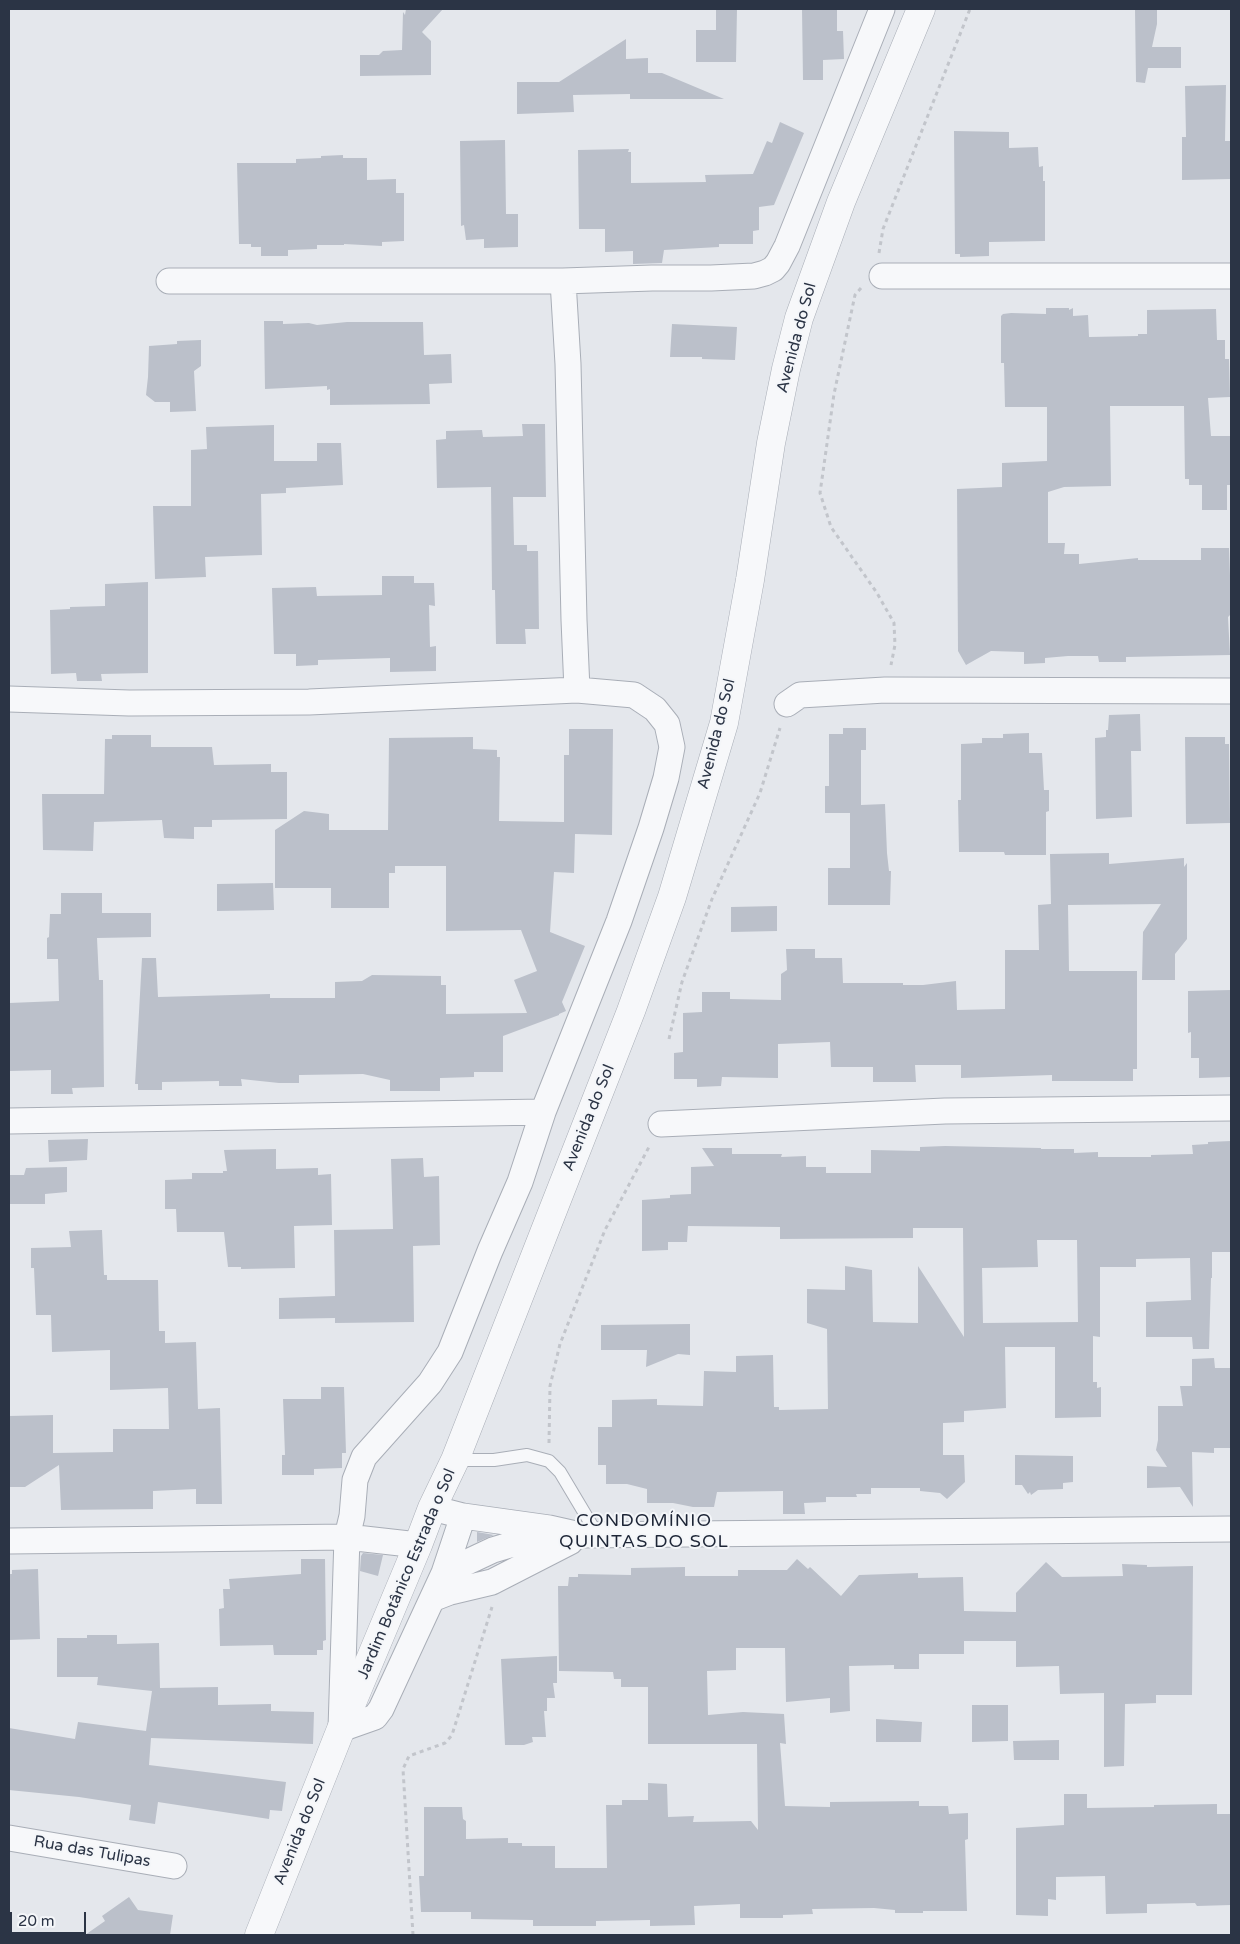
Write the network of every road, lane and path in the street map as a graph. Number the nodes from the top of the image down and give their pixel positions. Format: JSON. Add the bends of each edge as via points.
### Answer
{"nodes":[{"id":1,"x":882,"y":9,"type":"edge"},
{"id":2,"x":921,"y":9,"type":"edge"},
{"id":3,"x":970,"y":9,"type":"edge"},
{"id":4,"x":882,"y":276,"type":"junction"},
{"id":5,"x":1231,"y":276,"type":"edge"},
{"id":6,"x":563,"y":281,"type":"junction"},
{"id":7,"x":169,"y":282,"type":"dead end"},
{"id":8,"x":578,"y":690,"type":"junction"},
{"id":9,"x":885,"y":690,"type":"junction"},
{"id":10,"x":1231,"y":691,"type":"edge"},
{"id":11,"x":9,"y":699,"type":"edge"},
{"id":12,"x":787,"y":704,"type":"joint"},
{"id":13,"x":669,"y":1039,"type":"dead end"},
{"id":14,"x":1231,"y":1108,"type":"edge"},
{"id":15,"x":543,"y":1112,"type":"junction"},
{"id":16,"x":9,"y":1120,"type":"edge"},
{"id":17,"x":661,"y":1124,"type":"joint"},
{"id":18,"x":471,"y":1418,"type":"joint"},
{"id":19,"x":455,"y":1460,"type":"junction"},
{"id":20,"x":549,"y":1461,"type":"junction"},
{"id":21,"x":432,"y":1508,"type":"junction"},
{"id":22,"x":463,"y":1516,"type":"junction"},
{"id":23,"x":1231,"y":1529,"type":"edge"},
{"id":24,"x":585,"y":1535,"type":"junction"},
{"id":25,"x":347,"y":1537,"type":"junction"},
{"id":26,"x":9,"y":1540,"type":"edge"},
{"id":27,"x":418,"y":1545,"type":"junction"},
{"id":28,"x":444,"y":1573,"type":"junction"},
{"id":29,"x":492,"y":1582,"type":"junction"},
{"id":30,"x":432,"y":1599,"type":"junction"},
{"id":31,"x":341,"y":1729,"type":"junction"},
{"id":32,"x":9,"y":1838,"type":"edge"},
{"id":33,"x":174,"y":1866,"type":"dead end"},
{"id":34,"x":259,"y":1935,"type":"edge"},
{"id":35,"x":413,"y":1935,"type":"edge"}],
"edges":[{"from":1,"to":6,"type":"street","via":[[787,246],[773,269],[754,276],[719,278]]},
{"from":2,"to":18,"type":"street","name":"Avenida do Sol","via":[[841,202],[799,318],[771,443],[724,722],[672,897],[632,1011]]},
{"from":3,"to":4,"type":"path","via":[[883,229],[879,256]]},
{"from":4,"to":5,"type":"street"},
{"from":4,"to":9,"type":"path","via":[[865,282],[855,295],[834,394],[820,493],[831,527],[894,622],[895,646]]},
{"from":6,"to":7,"type":"street"},
{"from":6,"to":8,"type":"street"},
{"from":8,"to":11,"type":"street","via":[[309,702],[129,703]]},
{"from":8,"to":15,"type":"street","via":[[634,695],[655,709],[667,724],[672,747],[651,828],[619,921]]},
{"from":9,"to":10,"type":"street"},
{"from":9,"to":12,"type":"street","via":[[800,695]]},
{"from":12,"to":13,"type":"path","via":[[760,793],[712,899],[682,982]]},
{"from":14,"to":17,"type":"street","via":[[944,1111]]},
{"from":15,"to":16,"type":"street"},
{"from":15,"to":25,"type":"street","via":[[520,1182],[450,1352],[430,1384],[364,1457],[355,1480]]},
{"from":17,"to":20,"type":"path","via":[[605,1230],[560,1344],[550,1386]]},
{"from":18,"to":19,"type":"street","name":"Jardim Botânico Estrada o Sol"},
{"from":19,"to":20,"type":"lane","via":[[494,1460],[527,1455]]},
{"from":19,"to":21,"type":"street","name":"Jardim Botânico Estrada o Sol"},
{"from":20,"to":24,"type":"lane","via":[[560,1472]]},
{"from":21,"to":22,"type":"street"},
{"from":21,"to":27,"type":"street","name":"Jardim Botânico Estrada o Sol"},
{"from":22,"to":24,"type":"street"},
{"from":22,"to":28,"type":"street"},
{"from":23,"to":24,"type":"street"},
{"from":24,"to":28,"type":"street","via":[[513,1544]]},
{"from":24,"to":29,"type":"street"},
{"from":25,"to":26,"type":"street"},
{"from":25,"to":27,"type":"street"},
{"from":25,"to":31,"type":"street"},
{"from":27,"to":31,"type":"street","name":"Jardim Botânico Estrada o Sol"},
{"from":28,"to":30,"type":"street"},
{"from":29,"to":30,"type":"street"},
{"from":29,"to":35,"type":"path","via":[[492,1609],[452,1734],[445,1743],[409,1756],[403,1769]]},
{"from":30,"to":31,"type":"street","via":[[381,1709],[375,1717]]},
{"from":31,"to":34,"type":"street","name":"Avenida do Sol"},
{"from":32,"to":33,"type":"street","name":"Rua das Tulipas"}]}
